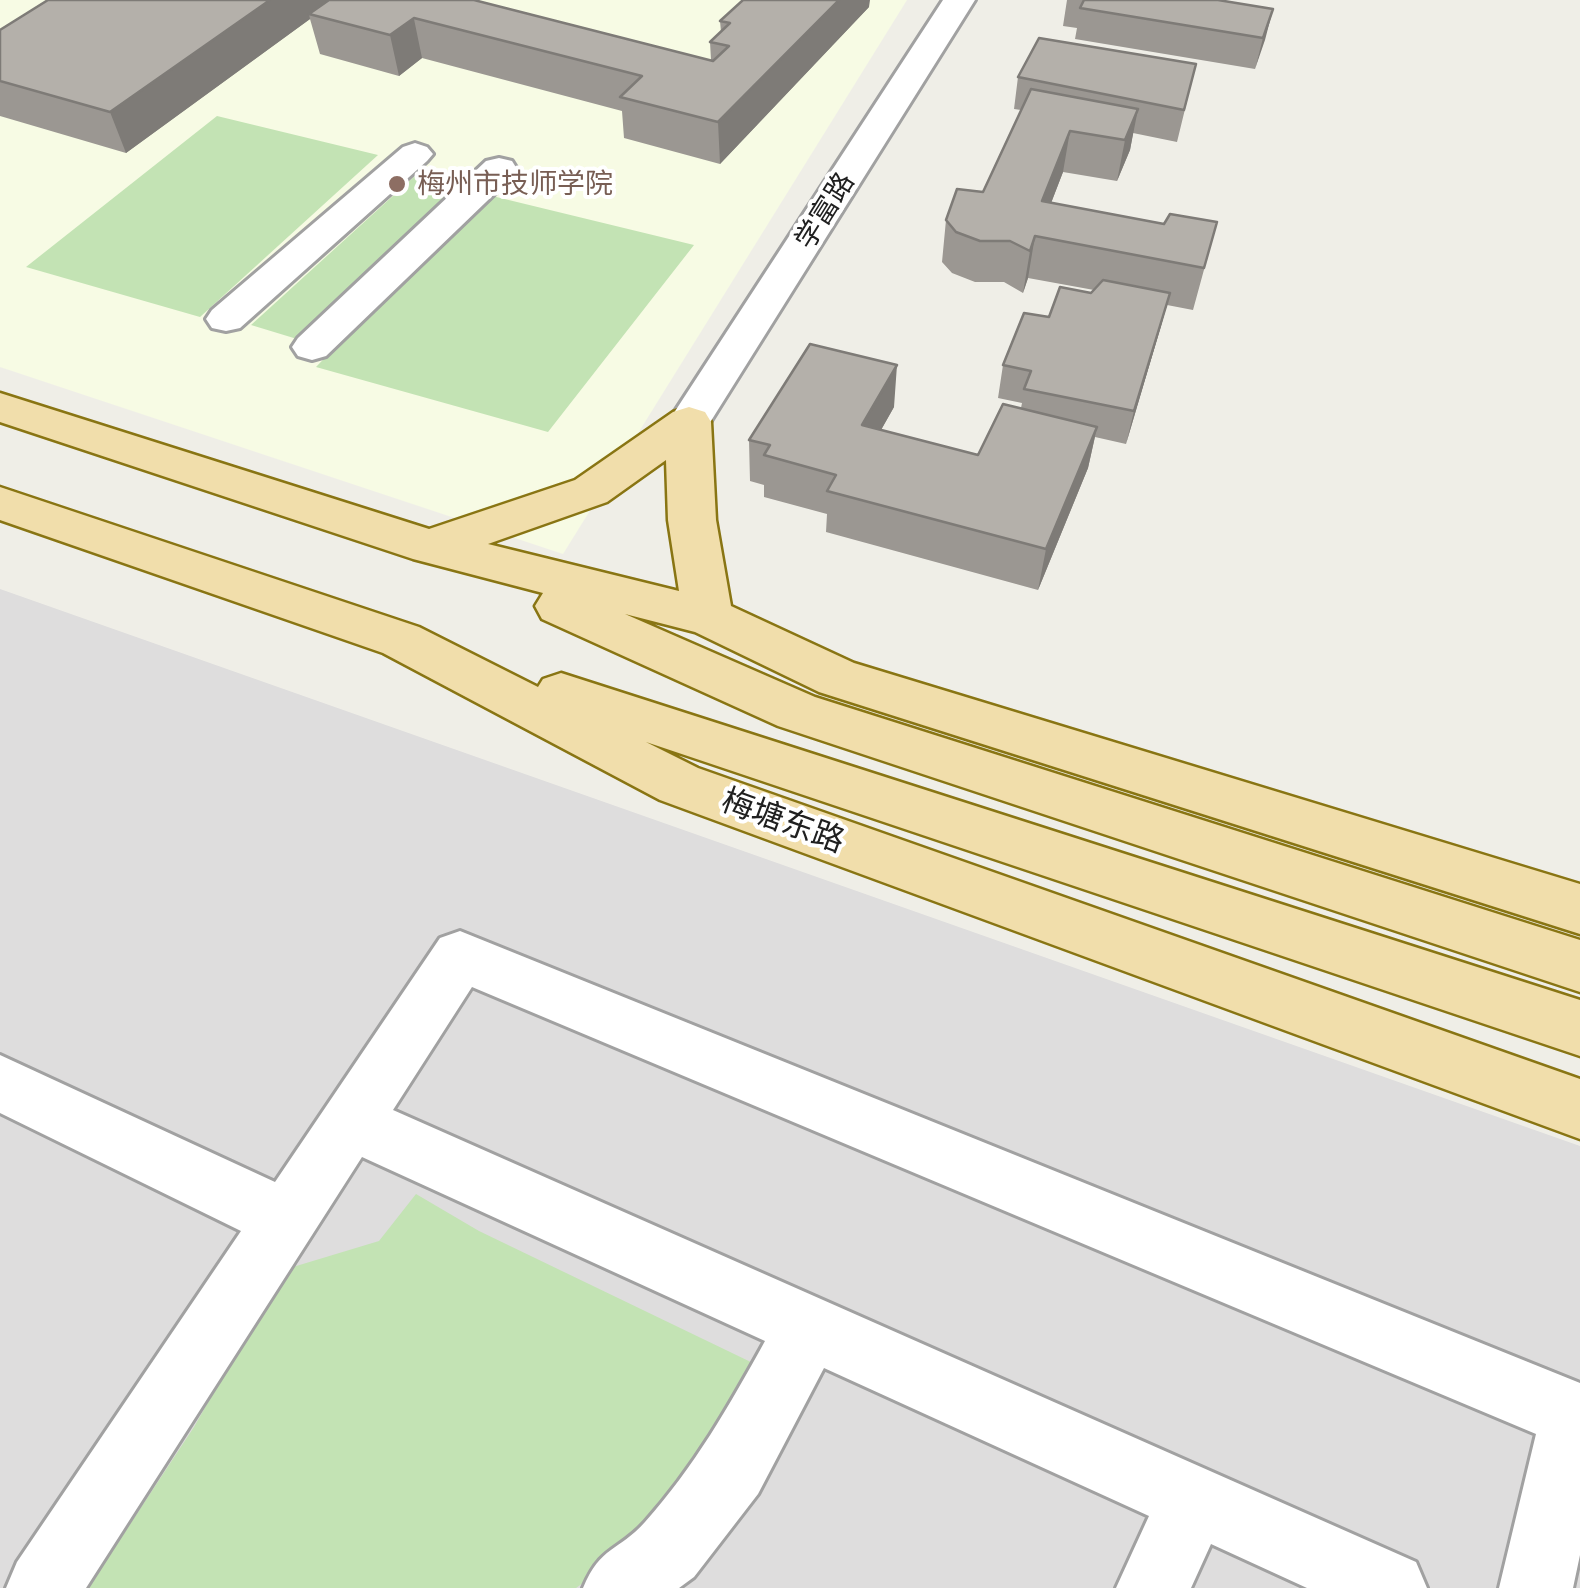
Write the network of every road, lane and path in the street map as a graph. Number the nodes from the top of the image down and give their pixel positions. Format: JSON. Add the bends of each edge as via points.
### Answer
{"nodes":[{"id":1,"x":959,"y":0,"type":"edge"},
{"id":2,"x":414,"y":154,"type":"dead end"},
{"id":3,"x":499,"y":169,"type":"dead end"},
{"id":4,"x":226,"y":319,"type":"dead end"},
{"id":5,"x":312,"y":347,"type":"dead end"},
{"id":6,"x":0,"y":407,"type":"edge"},
{"id":7,"x":689,"y":422,"type":"junction"},
{"id":8,"x":0,"y":503,"type":"edge"},
{"id":9,"x":430,"y":547,"type":"junction"},
{"id":10,"x":710,"y":617,"type":"junction"},
{"id":11,"x":402,"y":640,"type":"junction"},
{"id":12,"x":1580,"y":909,"type":"edge"},
{"id":13,"x":1580,"y":966,"type":"edge"},
{"id":14,"x":1580,"y":1028,"type":"edge"},
{"id":15,"x":0,"y":1083,"type":"edge"},
{"id":16,"x":1580,"y":1109,"type":"edge"},
{"id":17,"x":350,"y":1121,"type":"junction"},
{"id":18,"x":286,"y":1220,"type":"junction"},
{"id":19,"x":809,"y":1328,"type":"junction"},
{"id":20,"x":1578,"y":1417,"type":"edge"},
{"id":21,"x":1193,"y":1502,"type":"junction"},
{"id":22,"x":44,"y":1588,"type":"edge"},
{"id":23,"x":620,"y":1588,"type":"edge"},
{"id":24,"x":1152,"y":1588,"type":"edge"},
{"id":25,"x":1390,"y":1588,"type":"edge"},
{"id":26,"x":1536,"y":1588,"type":"edge"}],
"edges":[{"from":1,"to":7,"type":"street","name":"学富路"},
{"from":2,"to":4,"type":"street"},
{"from":3,"to":5,"type":"street"},
{"from":6,"to":9,"type":"main road"},
{"from":7,"to":9,"type":"main road","via":[[591,491]]},
{"from":7,"to":10,"type":"main road","via":[[686,482]]},
{"from":8,"to":11,"type":"main road","name":"梅塘东路"},
{"from":9,"to":10,"type":"main road"},
{"from":9,"to":13,"type":"main road","via":[[796,712]]},
{"from":10,"to":12,"type":"main road","via":[[837,678]]},
{"from":11,"to":14,"type":"main road"},
{"from":11,"to":16,"type":"main road","name":"梅塘东路","via":[[679,784]]},
{"from":15,"to":18,"type":"street"},
{"from":17,"to":18,"type":"street"},
{"from":17,"to":19,"type":"street"},
{"from":17,"to":20,"type":"street","via":[[460,956]]},
{"from":18,"to":22,"type":"street"},
{"from":19,"to":21,"type":"street"},
{"from":19,"to":23,"type":"street","via":[[732,1468],[668,1551]]},
{"from":20,"to":26,"type":"street"},
{"from":21,"to":24,"type":"street"},
{"from":21,"to":25,"type":"street"}]}
